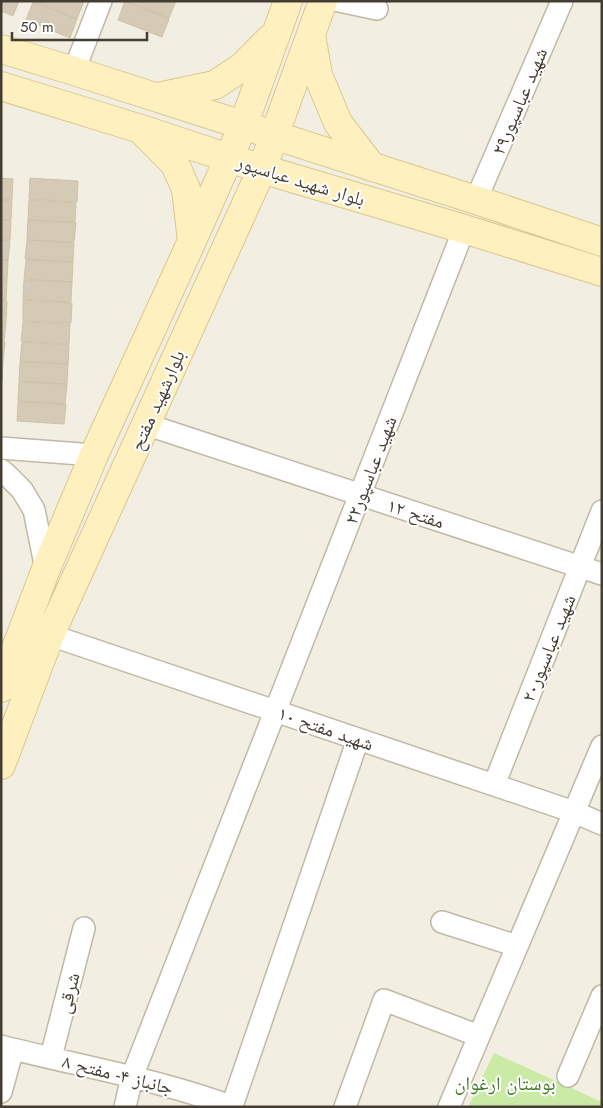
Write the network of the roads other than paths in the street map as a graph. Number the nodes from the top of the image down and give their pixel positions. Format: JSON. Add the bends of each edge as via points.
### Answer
{"nodes":[{"id":1,"x":101,"y":1,"type":"edge"},
{"id":2,"x":288,"y":1,"type":"edge"},
{"id":3,"x":323,"y":1,"type":"edge"},
{"id":4,"x":340,"y":1,"type":"edge"},
{"id":5,"x":562,"y":1,"type":"edge"},
{"id":6,"x":376,"y":9,"type":"dead end"},
{"id":7,"x":276,"y":34,"type":"junction"},
{"id":8,"x":310,"y":35,"type":"junction"},
{"id":9,"x":1,"y":49,"type":"edge"},
{"id":10,"x":74,"y":71,"type":"junction"},
{"id":11,"x":1,"y":86,"type":"edge"},
{"id":12,"x":155,"y":98,"type":"junction"},
{"id":13,"x":243,"y":126,"type":"junction"},
{"id":14,"x":140,"y":129,"type":"junction"},
{"id":15,"x":274,"y":136,"type":"junction"},
{"id":16,"x":229,"y":158,"type":"junction"},
{"id":17,"x":372,"y":167,"type":"junction"},
{"id":18,"x":262,"y":169,"type":"junction"},
{"id":19,"x":476,"y":200,"type":"junction"},
{"id":20,"x":464,"y":229,"type":"junction"},
{"id":21,"x":192,"y":241,"type":"junction"},
{"id":22,"x":602,"y":242,"type":"edge"},
{"id":23,"x":602,"y":272,"type":"edge"},
{"id":24,"x":145,"y":424,"type":"junction"},
{"id":25,"x":1,"y":448,"type":"edge"},
{"id":26,"x":94,"y":455,"type":"junction"},
{"id":27,"x":1,"y":470,"type":"edge"},
{"id":28,"x":360,"y":495,"type":"junction"},
{"id":29,"x":602,"y":511,"type":"edge"},
{"id":30,"x":580,"y":567,"type":"junction"},
{"id":31,"x":46,"y":569,"type":"junction"},
{"id":32,"x":602,"y":574,"type":"edge"},
{"id":33,"x":50,"y":635,"type":"junction"},
{"id":34,"x":1,"y":688,"type":"edge"},
{"id":35,"x":275,"y":711,"type":"junction"},
{"id":36,"x":358,"y":739,"type":"junction"},
{"id":37,"x":602,"y":746,"type":"edge"},
{"id":38,"x":1,"y":765,"type":"edge"},
{"id":39,"x":494,"y":785,"type":"junction"},
{"id":40,"x":574,"y":812,"type":"junction"},
{"id":41,"x":602,"y":824,"type":"edge"},
{"id":42,"x":442,"y":922,"type":"dead end"},
{"id":43,"x":84,"y":928,"type":"dead end"},
{"id":44,"x":517,"y":946,"type":"junction"},
{"id":45,"x":602,"y":996,"type":"edge"},
{"id":46,"x":479,"y":1036,"type":"junction"},
{"id":47,"x":7,"y":1047,"type":"edge"},
{"id":48,"x":51,"y":1057,"type":"junction"},
{"id":49,"x":568,"y":1076,"type":"dead end"},
{"id":50,"x":132,"y":1077,"type":"junction"},
{"id":51,"x":1,"y":1092,"type":"edge"},
{"id":52,"x":125,"y":1107,"type":"edge"},
{"id":53,"x":232,"y":1107,"type":"edge"},
{"id":54,"x":344,"y":1107,"type":"edge"},
{"id":55,"x":449,"y":1107,"type":"edge"}],
"edges":[{"from":1,"to":10,"type":"street"},
{"from":2,"to":7,"type":"main road","name":"بلوارشهید مفتح"},
{"from":3,"to":8,"type":"main road","name":"بلوارشهید مفتح"},
{"from":4,"to":6,"type":"street"},
{"from":5,"to":19,"type":"street","name":"شهید عباسپور۲۹"},
{"from":7,"to":12,"type":"main road","via":[[242,67],[215,85]]},
{"from":7,"to":13,"type":"main road","name":"بلوارشهید مفتح"},
{"from":8,"to":15,"type":"main road","name":"بلوارشهید مفتح"},
{"from":8,"to":17,"type":"main road","via":[[318,76],[338,124]]},
{"from":9,"to":10,"type":"main road","name":"بلوار شهید عباسپور"},
{"from":10,"to":12,"type":"main road","name":"بلوار شهید عباسپور"},
{"from":11,"to":14,"type":"main road","name":"بلوار شهید عباسپور"},
{"from":12,"to":13,"type":"main road","name":"بلوار شهید عباسپور"},
{"from":13,"to":15,"type":"main road","name":"بلوار شهید عباسپور"},
{"from":13,"to":16,"type":"main road","name":"بلوارشهید مفتح"},
{"from":14,"to":16,"type":"main road","name":"بلوار شهید عباسپور"},
{"from":14,"to":21,"type":"main road","via":[[175,164],[186,189]]},
{"from":15,"to":17,"type":"main road","name":"بلوار شهید عباسپور"},
{"from":15,"to":18,"type":"main road","name":"بلوارشهید مفتح"},
{"from":16,"to":18,"type":"main road","name":"بلوار شهید عباسپور"},
{"from":16,"to":21,"type":"main road","name":"بلوارشهید مفتح"},
{"from":17,"to":19,"type":"main road","name":"بلوار شهید عباسپور"},
{"from":18,"to":20,"type":"main road","name":"بلوار شهید عباسپور"},
{"from":18,"to":24,"type":"main road","name":"بلوارشهید مفتح"},
{"from":19,"to":22,"type":"main road","name":"بلوار شهید عباسپور"},
{"from":20,"to":23,"type":"main road","name":"بلوار شهید عباسپور"},
{"from":20,"to":28,"type":"street","name":"شهید عباسپور۲۲"},
{"from":21,"to":26,"type":"main road","name":"بلوارشهید مفتح"},
{"from":24,"to":28,"type":"street","name":"مفتح ۱۲"},
{"from":24,"to":33,"type":"main road","name":"بلوارشهید مفتح"},
{"from":25,"to":26,"type":"street"},
{"from":26,"to":31,"type":"main road","name":"بلوارشهید مفتح"},
{"from":27,"to":31,"type":"street","via":[[22,490],[34,510]]},
{"from":28,"to":30,"type":"street","name":"مفتح ۱۲"},
{"from":28,"to":35,"type":"street","name":"شهید عباسپور۲۲"},
{"from":29,"to":30,"type":"street","name":"شهید عباسپور۲۰"},
{"from":30,"to":32,"type":"street","name":"مفتح ۱۲"},
{"from":30,"to":39,"type":"street","name":"شهید عباسپور۲۰"},
{"from":31,"to":34,"type":"main road","name":"بلوارشهید مفتح"},
{"from":33,"to":35,"type":"street","name":"شهید مفتح ۱۰"},
{"from":33,"to":38,"type":"main road","name":"بلوارشهید مفتح"},
{"from":35,"to":36,"type":"street","name":"شهید مفتح ۱۰"},
{"from":35,"to":50,"type":"street","name":"شهید عباسپور۲۲"},
{"from":36,"to":39,"type":"street","name":"شهید مفتح ۱۰"},
{"from":36,"to":53,"type":"street"},
{"from":37,"to":40,"type":"street"},
{"from":39,"to":40,"type":"street","name":"شهید مفتح ۱۰"},
{"from":40,"to":41,"type":"street","name":"شهید مفتح ۱۰"},
{"from":40,"to":44,"type":"street"},
{"from":42,"to":44,"type":"street"},
{"from":43,"to":48,"type":"street","name":"شرقی"},
{"from":44,"to":46,"type":"street"},
{"from":45,"to":49,"type":"street"},
{"from":46,"to":54,"type":"street","via":[[384,1000]]},
{"from":46,"to":55,"type":"street"},
{"from":47,"to":48,"type":"street","name":"جانباز ۴- مفتح ۸"},
{"from":47,"to":51,"type":"street"},
{"from":48,"to":50,"type":"street","name":"جانباز ۴- مفتح ۸"},
{"from":50,"to":52,"type":"street","name":"شهید عباسپور۲۲"},
{"from":50,"to":53,"type":"street","name":"جانباز ۴- مفتح ۸"}]}
